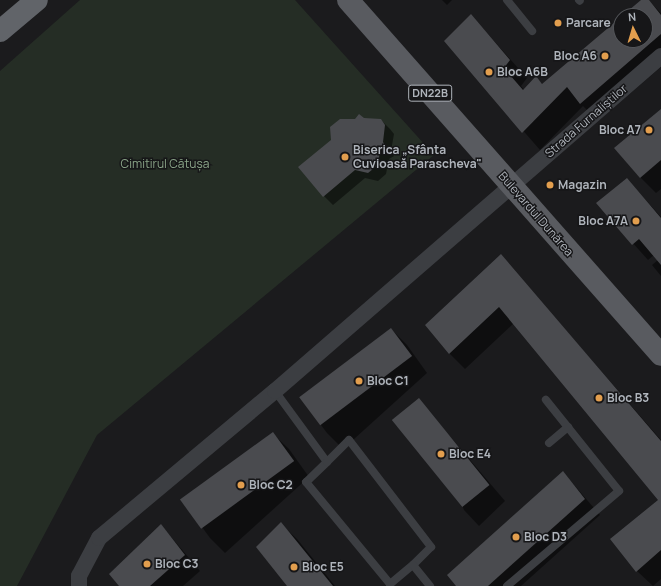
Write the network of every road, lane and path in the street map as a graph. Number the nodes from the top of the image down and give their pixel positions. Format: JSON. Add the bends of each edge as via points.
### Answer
{"nodes":[{"id":1,"x":37,"y":0,"type":"edge"},
{"id":2,"x":348,"y":0,"type":"edge"},
{"id":3,"x":507,"y":0,"type":"edge"},
{"id":4,"x":0,"y":31,"type":"edge"},
{"id":5,"x":532,"y":31,"type":"dead end"},
{"id":6,"x":661,"y":56,"type":"edge"},
{"id":7,"x":511,"y":186,"type":"junction"},
{"id":8,"x":661,"y":356,"type":"edge"},
{"id":9,"x":275,"y":391,"type":"junction"},
{"id":10,"x":546,"y":400,"type":"dead end"},
{"id":11,"x":568,"y":427,"type":"junction"},
{"id":12,"x":549,"y":443,"type":"dead end"},
{"id":13,"x":327,"y":462,"type":"junction"},
{"id":14,"x":412,"y":565,"type":"junction"},
{"id":15,"x":79,"y":586,"type":"edge"},
{"id":16,"x":430,"y":586,"type":"edge"},
{"id":17,"x":507,"y":586,"type":"edge"}],
"edges":[{"from":1,"to":4,"type":"highway"},
{"from":2,"to":7,"type":"main road","name":"Bulevardul Dunărea","number":"DN22B"},
{"from":3,"to":5,"type":"lane"},
{"from":6,"to":7,"type":"street","name":"Strada Furnaliștilor"},
{"from":7,"to":8,"type":"main road","name":"Bulevardul Dunărea","number":"DN22B"},
{"from":7,"to":9,"type":"street","name":"Strada Furnaliștilor"},
{"from":9,"to":13,"type":"lane"},
{"from":9,"to":15,"type":"street","name":"Strada Furnaliștilor","via":[[99,538],[79,576]]},
{"from":10,"to":11,"type":"lane"},
{"from":11,"to":12,"type":"lane"},
{"from":11,"to":17,"type":"lane","via":[[619,491]]},
{"from":13,"to":14,"type":"lane","via":[[306,482],[390,584]]},
{"from":13,"to":14,"type":"lane","via":[[349,440],[431,547]]},
{"from":14,"to":16,"type":"lane"}]}
